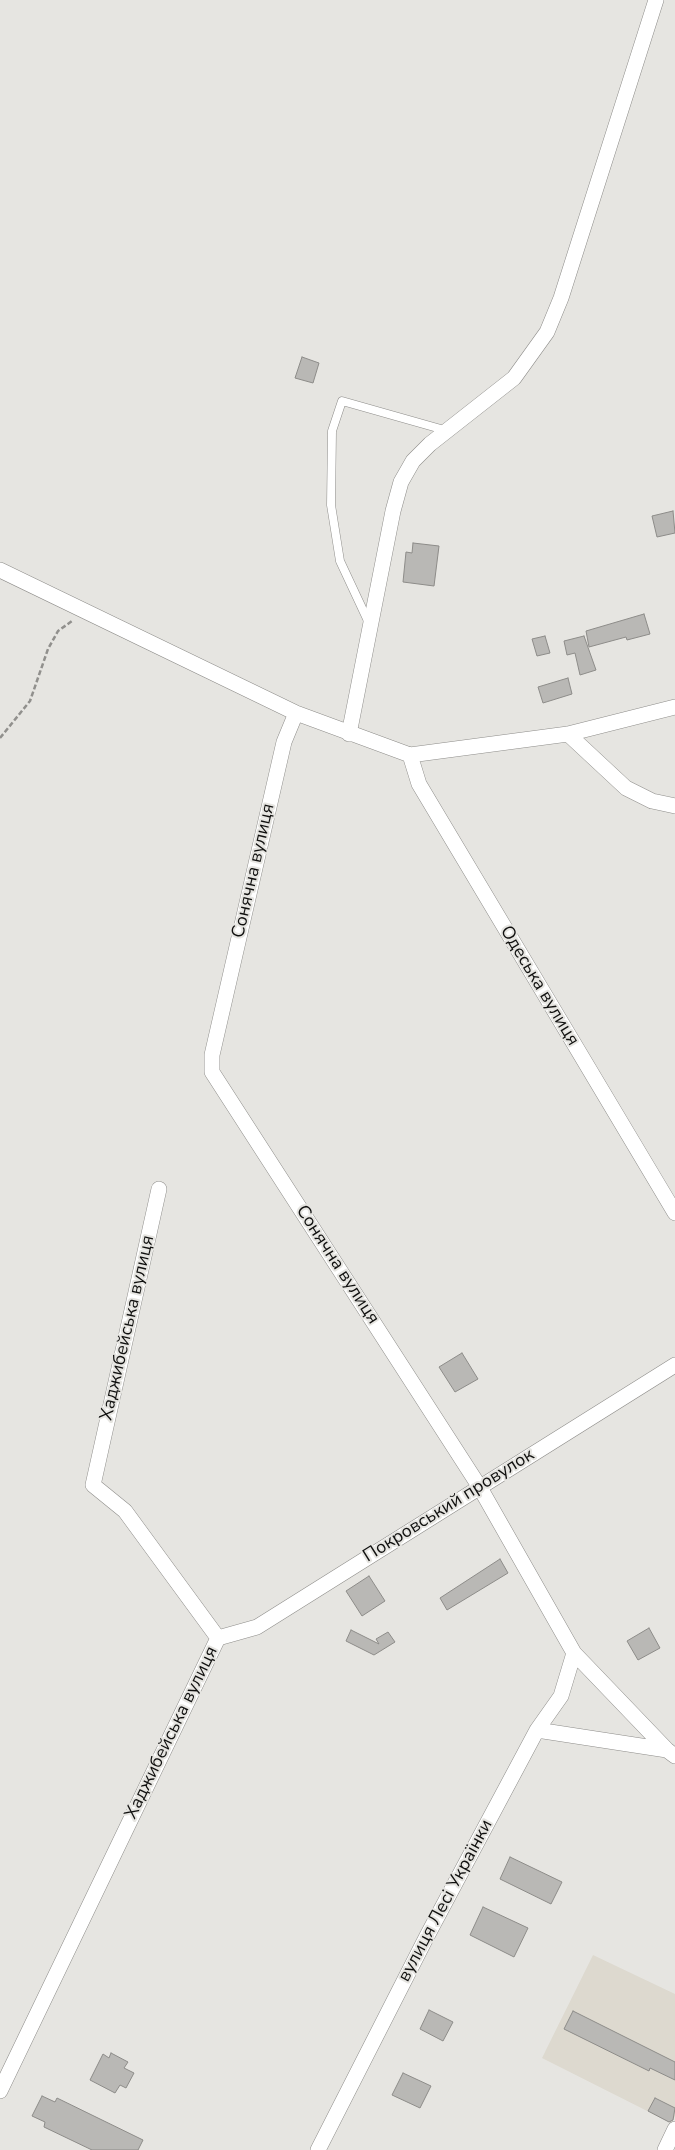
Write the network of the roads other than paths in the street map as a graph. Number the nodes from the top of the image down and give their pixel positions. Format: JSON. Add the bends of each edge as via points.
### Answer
{"nodes":[{"id":1,"x":656,"y":0,"type":"edge"},
{"id":2,"x":448,"y":430,"type":"junction"},
{"id":3,"x":0,"y":570,"type":"edge"},
{"id":4,"x":370,"y":627,"type":"junction"},
{"id":5,"x":675,"y":707,"type":"edge"},
{"id":6,"x":296,"y":713,"type":"junction"},
{"id":7,"x":349,"y":734,"type":"junction"},
{"id":8,"x":568,"y":734,"type":"junction"},
{"id":9,"x":410,"y":755,"type":"junction"},
{"id":10,"x":675,"y":806,"type":"edge"},
{"id":11,"x":159,"y":1189,"type":"dead end"},
{"id":12,"x":675,"y":1213,"type":"edge"},
{"id":13,"x":675,"y":1365,"type":"edge"},
{"id":14,"x":479,"y":1486,"type":"junction"},
{"id":15,"x":218,"y":1638,"type":"junction"},
{"id":16,"x":574,"y":1653,"type":"junction"},
{"id":17,"x":537,"y":1730,"type":"junction"},
{"id":18,"x":671,"y":1753,"type":"edge"},
{"id":19,"x":0,"y":2091,"type":"edge"},
{"id":20,"x":675,"y":2129,"type":"edge"},
{"id":21,"x":318,"y":2150,"type":"edge"},
{"id":22,"x":665,"y":2150,"type":"edge"}],
"edges":[{"from":1,"to":2,"type":"street","via":[[561,298],[547,332],[514,378]]},
{"from":2,"to":4,"type":"street","via":[[413,462],[401,482]]},
{"from":2,"to":4,"type":"lane","via":[[342,401],[332,431],[332,505],[340,561]]},
{"from":3,"to":6,"type":"street"},
{"from":4,"to":7,"type":"street"},
{"from":5,"to":8,"type":"street"},
{"from":6,"to":7,"type":"street"},
{"from":6,"to":14,"type":"street","name":"Сонячна вулиця","via":[[282,751],[212,1055],[212,1072]]},
{"from":7,"to":9,"type":"street"},
{"from":8,"to":9,"type":"street"},
{"from":8,"to":10,"type":"street","via":[[626,788],[652,801]]},
{"from":9,"to":12,"type":"street","name":"Одеська вулиця","via":[[418,784]]},
{"from":11,"to":15,"type":"street","name":"Хаджибейська вулиця","via":[[93,1485],[125,1511]]},
{"from":13,"to":14,"type":"street","name":"Покровський провулок"},
{"from":14,"to":15,"type":"street","name":"Покровський провулок","via":[[257,1626]]},
{"from":14,"to":16,"type":"street","name":"Сонячна вулиця"},
{"from":15,"to":19,"type":"street","name":"Хаджибейська вулиця"},
{"from":16,"to":17,"type":"street","name":"вулиця Лесі Українки","via":[[561,1696]]},
{"from":16,"to":18,"type":"street","name":"Сонячна вулиця"},
{"from":17,"to":18,"type":"street"},
{"from":17,"to":21,"type":"street","name":"вулиця Лесі Українки"},
{"from":20,"to":22,"type":"street"}]}
